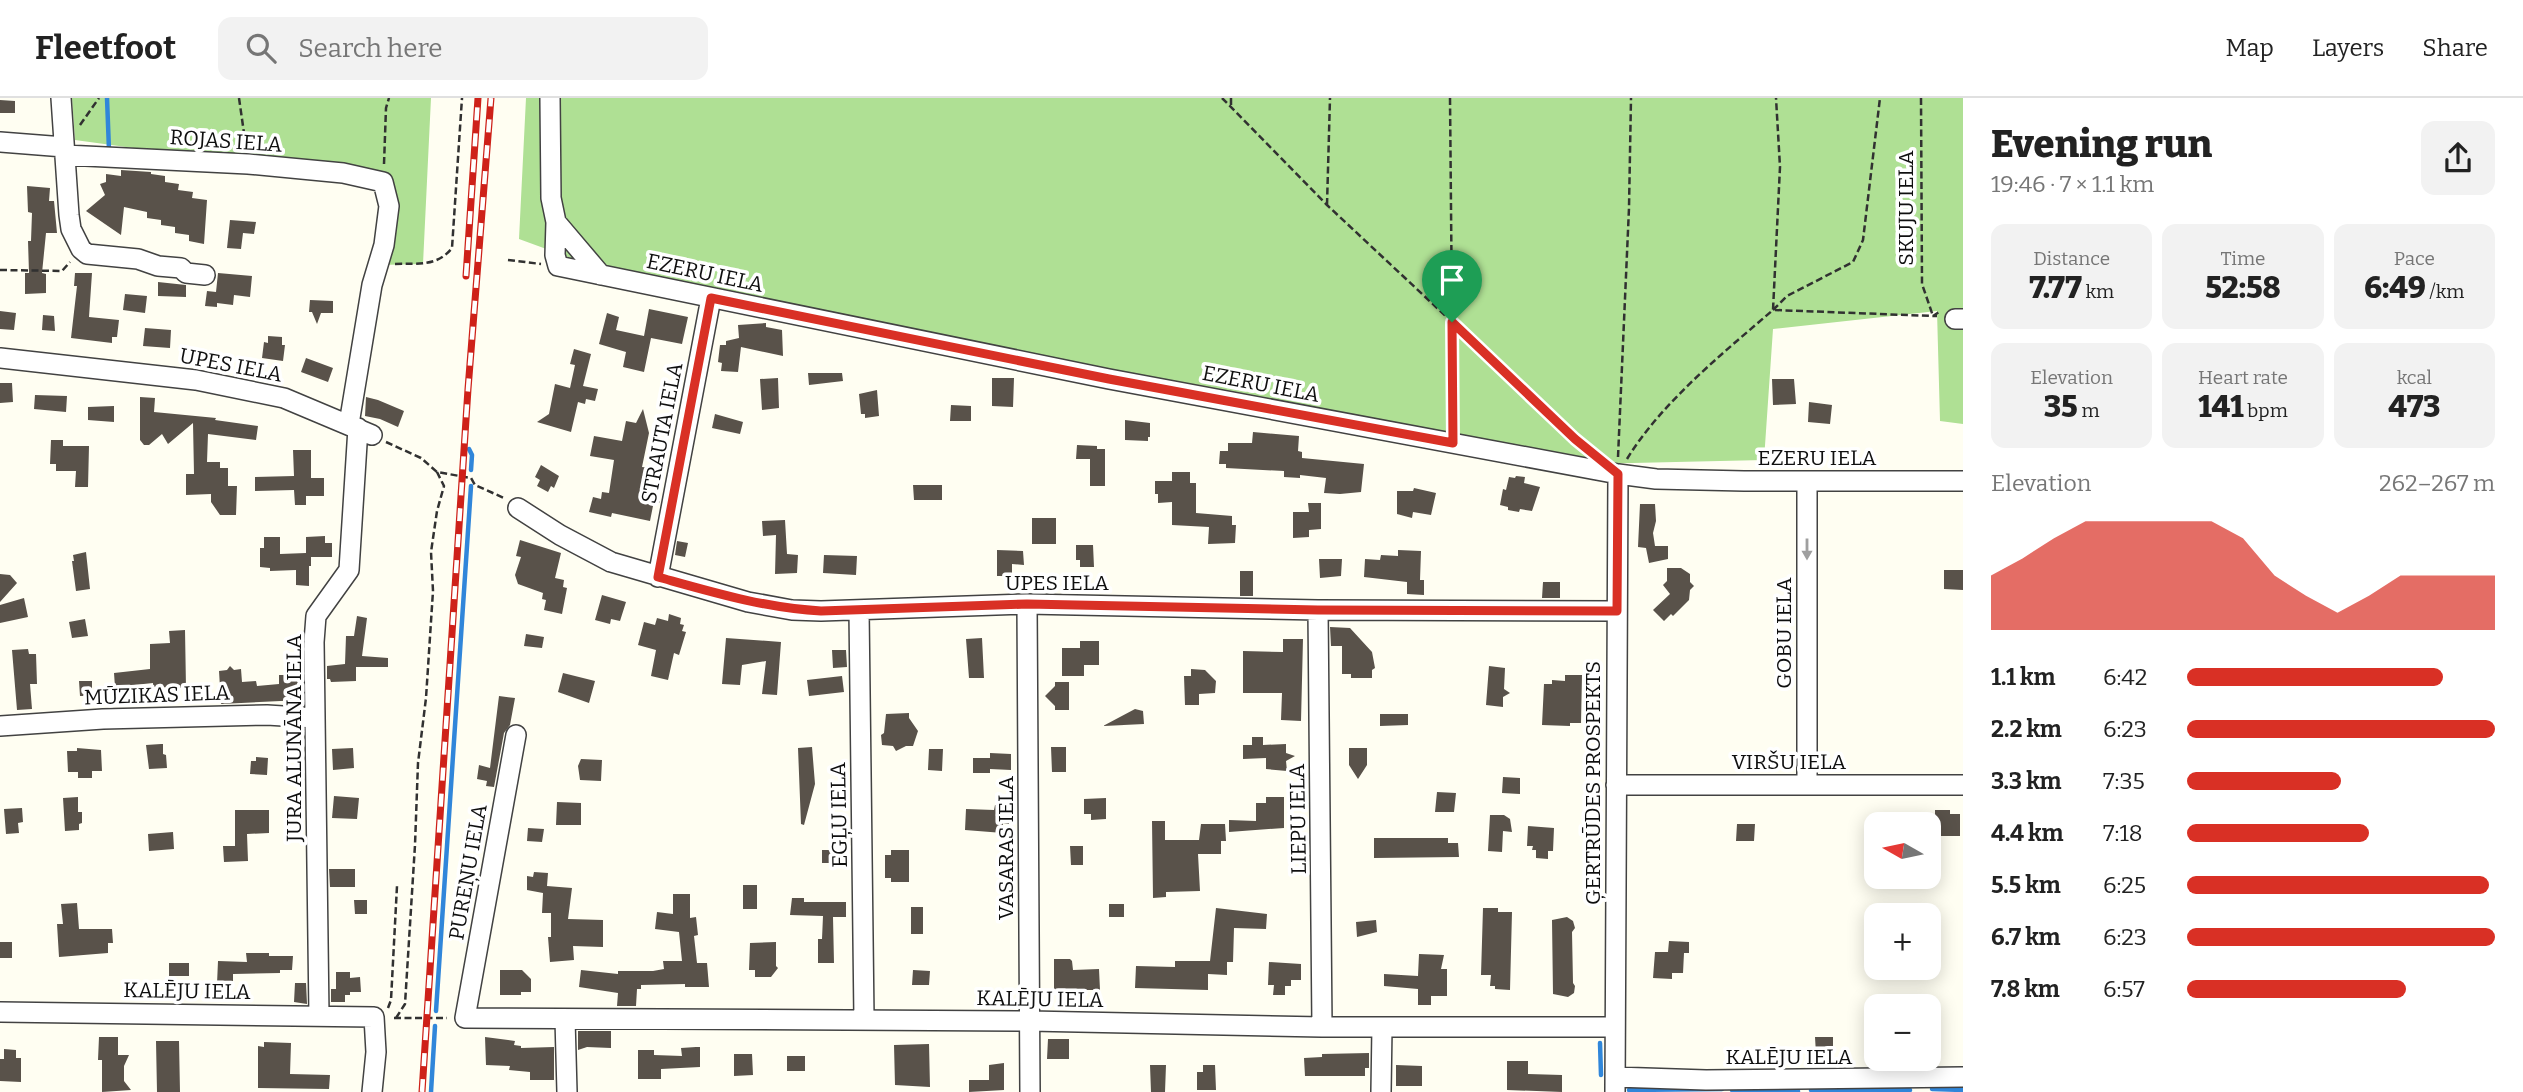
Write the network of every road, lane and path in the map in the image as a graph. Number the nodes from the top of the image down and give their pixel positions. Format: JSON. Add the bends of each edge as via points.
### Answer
{"nodes":[{"id":1,"x":61,"y":98,"type":"edge"},
{"id":2,"x":99,"y":98,"type":"edge"},
{"id":3,"x":239,"y":98,"type":"edge"},
{"id":4,"x":389,"y":98,"type":"edge"},
{"id":5,"x":462,"y":98,"type":"edge"},
{"id":6,"x":550,"y":98,"type":"edge"},
{"id":7,"x":1222,"y":98,"type":"edge"},
{"id":8,"x":1231,"y":98,"type":"edge"},
{"id":9,"x":1330,"y":98,"type":"edge"},
{"id":10,"x":1450,"y":98,"type":"edge"},
{"id":11,"x":1630,"y":98,"type":"edge"},
{"id":12,"x":1776,"y":98,"type":"edge"},
{"id":13,"x":1880,"y":98,"type":"edge"},
{"id":14,"x":1920,"y":98,"type":"edge"},
{"id":15,"x":1231,"y":106,"type":"junction"},
{"id":16,"x":0,"y":142,"type":"edge"},
{"id":17,"x":65,"y":151,"type":"junction"},
{"id":18,"x":248,"y":164,"type":"junction"},
{"id":19,"x":383,"y":182,"type":"junction"},
{"id":20,"x":1327,"y":205,"type":"junction"},
{"id":21,"x":556,"y":222,"type":"junction"},
{"id":22,"x":86,"y":252,"type":"junction"},
{"id":23,"x":508,"y":260,"type":"dead end"},
{"id":24,"x":378,"y":265,"type":"junction"},
{"id":25,"x":558,"y":266,"type":"junction"},
{"id":26,"x":0,"y":271,"type":"edge"},
{"id":27,"x":205,"y":275,"type":"dead end"},
{"id":28,"x":601,"y":275,"type":"junction"},
{"id":29,"x":711,"y":298,"type":"junction"},
{"id":30,"x":1773,"y":310,"type":"junction"},
{"id":31,"x":1933,"y":316,"type":"junction"},
{"id":32,"x":1954,"y":316,"type":"edge"},
{"id":33,"x":1452,"y":322,"type":"junction"},
{"id":34,"x":0,"y":358,"type":"edge"},
{"id":35,"x":359,"y":429,"type":"junction"},
{"id":36,"x":1453,"y":443,"type":"junction"},
{"id":37,"x":1597,"y":456,"type":"dead end"},
{"id":38,"x":438,"y":472,"type":"junction"},
{"id":39,"x":1618,"y":474,"type":"junction"},
{"id":40,"x":1807,"y":481,"type":"junction"},
{"id":41,"x":1963,"y":481,"type":"edge"},
{"id":42,"x":518,"y":508,"type":"joint"},
{"id":43,"x":658,"y":577,"type":"junction"},
{"id":44,"x":1027,"y":604,"type":"junction"},
{"id":45,"x":859,"y":610,"type":"junction"},
{"id":46,"x":1318,"y":610,"type":"junction"},
{"id":47,"x":1617,"y":611,"type":"junction"},
{"id":48,"x":316,"y":718,"type":"junction"},
{"id":49,"x":0,"y":726,"type":"edge"},
{"id":50,"x":516,"y":735,"type":"dead end"},
{"id":51,"x":1807,"y":784,"type":"junction"},
{"id":52,"x":1616,"y":785,"type":"junction"},
{"id":53,"x":1963,"y":785,"type":"edge"},
{"id":54,"x":397,"y":886,"type":"dead end"},
{"id":55,"x":0,"y":1012,"type":"edge"},
{"id":56,"x":319,"y":1015,"type":"junction"},
{"id":57,"x":465,"y":1017,"type":"junction"},
{"id":58,"x":396,"y":1018,"type":"junction"},
{"id":59,"x":565,"y":1018,"type":"junction"},
{"id":60,"x":864,"y":1019,"type":"junction"},
{"id":61,"x":1030,"y":1021,"type":"junction"},
{"id":62,"x":1322,"y":1027,"type":"junction"},
{"id":63,"x":1382,"y":1027,"type":"junction"},
{"id":64,"x":1615,"y":1027,"type":"junction"},
{"id":65,"x":1963,"y":1077,"type":"edge"},
{"id":66,"x":1615,"y":1085,"type":"edge"},
{"id":67,"x":372,"y":1092,"type":"edge"},
{"id":68,"x":567,"y":1092,"type":"edge"},
{"id":69,"x":1030,"y":1092,"type":"edge"},
{"id":70,"x":1381,"y":1092,"type":"edge"}],
"edges":[{"from":1,"to":17,"type":"street"},
{"from":2,"to":17,"type":"path"},
{"from":3,"to":18,"type":"path"},
{"from":4,"to":19,"type":"path"},
{"from":5,"to":24,"type":"path","via":[[452,248],[433,262]]},
{"from":6,"to":21,"type":"street","via":[[551,198]]},
{"from":7,"to":15,"type":"path"},
{"from":8,"to":15,"type":"path"},
{"from":9,"to":20,"type":"path"},
{"from":10,"to":33,"type":"path"},
{"from":11,"to":39,"type":"path"},
{"from":12,"to":30,"type":"path","via":[[1780,167]]},
{"from":13,"to":30,"type":"path","via":[[1863,240],[1853,262],[1787,296]]},
{"from":14,"to":31,"type":"path","name":"SKUJU IELA","via":[[1922,284]]},
{"from":15,"to":20,"type":"path"},
{"from":16,"to":17,"type":"street","name":"ROJAS IELA"},
{"from":17,"to":18,"type":"street","name":"ROJAS IELA"},
{"from":17,"to":22,"type":"street","via":[[71,229]]},
{"from":18,"to":19,"type":"street","name":"ROJAS IELA","via":[[343,173]]},
{"from":19,"to":24,"type":"street","name":"JURA ALUNĀNA IELA","via":[[389,206]]},
{"from":20,"to":33,"type":"path"},
{"from":21,"to":25,"type":"street"},
{"from":21,"to":28,"type":"street"},
{"from":22,"to":26,"type":"path","via":[[62,271]]},
{"from":22,"to":27,"type":"street"},
{"from":23,"to":25,"type":"path"},
{"from":24,"to":35,"type":"street","name":"JURA ALUNĀNA IELA","via":[[372,285]]},
{"from":25,"to":28,"type":"street","name":"EZERU IELA"},
{"from":28,"to":29,"type":"street","name":"EZERU IELA"},
{"from":29,"to":36,"type":"street","name":"EZERU IELA"},
{"from":29,"to":43,"type":"street","name":"STRAUTA IELA"},
{"from":30,"to":31,"type":"path"},
{"from":30,"to":39,"type":"path","via":[[1714,361],[1640,437]]},
{"from":31,"to":32,"type":"path"},
{"from":33,"to":36,"type":"path"},
{"from":33,"to":37,"type":"path"},
{"from":34,"to":35,"type":"street","name":"UPES IELA","via":[[196,380],[284,398]]},
{"from":35,"to":38,"type":"path","via":[[421,458]]},
{"from":35,"to":48,"type":"street","name":"JURA ALUNĀNA IELA","via":[[349,570],[316,616]]},
{"from":36,"to":39,"type":"street","name":"EZERU IELA"},
{"from":38,"to":42,"type":"path","via":[[471,478],[475,485]]},
{"from":38,"to":58,"type":"path","via":[[444,486],[431,552],[433,591],[406,991],[405,1004]]},
{"from":39,"to":40,"type":"street","name":"EZERU IELA","via":[[1656,480]]},
{"from":39,"to":47,"type":"street","name":"ĢERTRŪDES PROSPEKTS"},
{"from":40,"to":41,"type":"street","name":"EZERU IELA"},
{"from":40,"to":51,"type":"street","name":"GOBU IELA","one_way":true},
{"from":42,"to":43,"type":"street","name":"UPES IELA","via":[[611,562]]},
{"from":43,"to":45,"type":"street","name":"UPES IELA","via":[[792,610]]},
{"from":44,"to":45,"type":"street","name":"UPES IELA"},
{"from":44,"to":46,"type":"street","name":"UPES IELA"},
{"from":44,"to":61,"type":"street","name":"VASARAS IELA"},
{"from":45,"to":60,"type":"street","name":"EGĻU IELA"},
{"from":46,"to":47,"type":"street","name":"UPES IELA"},
{"from":46,"to":62,"type":"street","name":"LIEPU IELA"},
{"from":47,"to":52,"type":"street","name":"ĢERTRŪDES PROSPEKTS"},
{"from":48,"to":49,"type":"street","name":"MŪZIKAS IELA","via":[[103,719]]},
{"from":48,"to":56,"type":"street","name":"JURA ALUNĀNA IELA"},
{"from":50,"to":57,"type":"street","name":"PUREŅU IELA"},
{"from":51,"to":52,"type":"street","name":"VIRŠU IELA"},
{"from":51,"to":53,"type":"street","name":"VIRŠU IELA"},
{"from":52,"to":64,"type":"street","name":"ĢERTRŪDES PROSPEKTS"},
{"from":54,"to":58,"type":"path","via":[[391,1000],[384,1017]]},
{"from":55,"to":56,"type":"street","name":"KALĒJU IELA"},
{"from":56,"to":67,"type":"street","name":"KALĒJU IELA","via":[[374,1017]]},
{"from":57,"to":58,"type":"path"},
{"from":57,"to":59,"type":"street","name":"KALĒJU IELA"},
{"from":59,"to":60,"type":"street","name":"KALĒJU IELA"},
{"from":59,"to":68,"type":"street"},
{"from":60,"to":61,"type":"street","name":"KALĒJU IELA"},
{"from":61,"to":62,"type":"street","name":"KALĒJU IELA"},
{"from":61,"to":69,"type":"street","name":"VASARAS IELA"},
{"from":62,"to":63,"type":"street","name":"KALĒJU IELA"},
{"from":63,"to":64,"type":"street","name":"KALĒJU IELA"},
{"from":63,"to":70,"type":"street"},
{"from":64,"to":66,"type":"street","name":"ĢERTRŪDES PROSPEKTS"},
{"from":65,"to":66,"type":"street","name":"KALĒJU IELA"}]}
